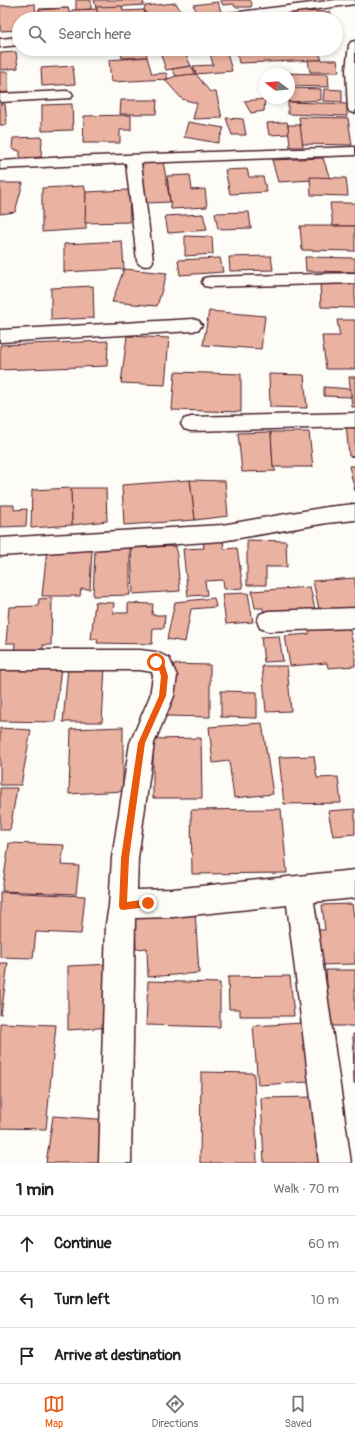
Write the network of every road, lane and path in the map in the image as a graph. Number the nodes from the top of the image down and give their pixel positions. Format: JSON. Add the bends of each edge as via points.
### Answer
{"nodes":[{"id":1,"x":355,"y":1,"type":"edge"},
{"id":2,"x":277,"y":12,"type":"edge"},
{"id":3,"x":12,"y":42,"type":"edge"},
{"id":4,"x":0,"y":43,"type":"edge"},
{"id":5,"x":355,"y":45,"type":"edge"},
{"id":6,"x":66,"y":94,"type":"dead end"},
{"id":7,"x":0,"y":98,"type":"edge"},
{"id":8,"x":355,"y":109,"type":"edge"},
{"id":9,"x":355,"y":151,"type":"edge"},
{"id":10,"x":133,"y":159,"type":"junction"},
{"id":11,"x":0,"y":165,"type":"edge"},
{"id":12,"x":145,"y":261,"type":"dead end"},
{"id":13,"x":355,"y":278,"type":"edge"},
{"id":14,"x":210,"y":282,"type":"dead end"},
{"id":15,"x":194,"y":325,"type":"dead end"},
{"id":16,"x":0,"y":336,"type":"edge"},
{"id":17,"x":355,"y":420,"type":"edge"},
{"id":18,"x":191,"y":424,"type":"dead end"},
{"id":19,"x":355,"y":512,"type":"edge"},
{"id":20,"x":0,"y":547,"type":"edge"},
{"id":21,"x":355,"y":618,"type":"edge"},
{"id":22,"x":268,"y":621,"type":"dead end"},
{"id":23,"x":0,"y":660,"type":"edge"},
{"id":24,"x":355,"y":884,"type":"edge"},
{"id":25,"x":299,"y":890,"type":"junction"},
{"id":26,"x":123,"y":906,"type":"junction"},
{"id":27,"x":115,"y":1163,"type":"edge"},
{"id":28,"x":336,"y":1163,"type":"edge"}],
"edges":[{"from":1,"to":2,"type":"street"},
{"from":3,"to":4,"type":"street"},
{"from":5,"to":8,"type":"street","via":[[352,70]]},
{"from":6,"to":7,"type":"street"},
{"from":9,"to":10,"type":"street"},
{"from":10,"to":11,"type":"street"},
{"from":10,"to":12,"type":"street"},
{"from":13,"to":14,"type":"street"},
{"from":15,"to":16,"type":"street"},
{"from":17,"to":18,"type":"street"},
{"from":19,"to":20,"type":"street","via":[[222,533]]},
{"from":21,"to":22,"type":"street"},
{"from":23,"to":26,"type":"street","via":[[140,660],[161,665],[165,676],[162,696],[142,743],[125,858]]},
{"from":24,"to":25,"type":"street"},
{"from":25,"to":26,"type":"street"},
{"from":25,"to":28,"type":"street"},
{"from":26,"to":27,"type":"street","via":[[120,924]]}]}
